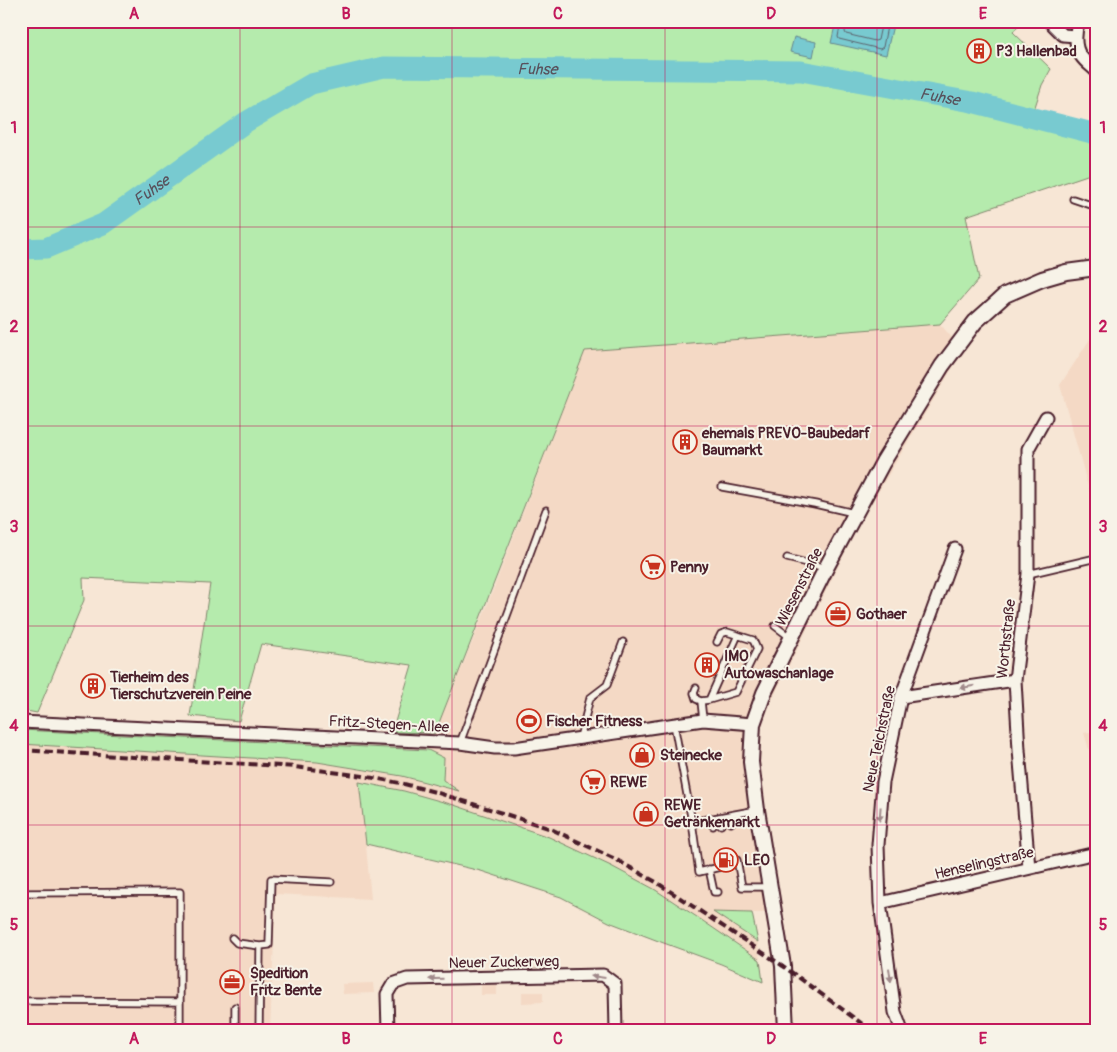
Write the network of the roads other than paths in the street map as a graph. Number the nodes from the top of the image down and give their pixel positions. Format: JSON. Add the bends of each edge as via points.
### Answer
{"nodes":[{"id":1,"x":1049,"y":21,"type":"edge"},
{"id":2,"x":1079,"y":21,"type":"edge"},
{"id":3,"x":1076,"y":36,"type":"junction"},
{"id":4,"x":1096,"y":71,"type":"edge"},
{"id":5,"x":1073,"y":199,"type":"dead end"},
{"id":6,"x":1096,"y":205,"type":"edge"},
{"id":7,"x":1096,"y":268,"type":"edge"},
{"id":8,"x":1046,"y":417,"type":"dead end"},
{"id":9,"x":722,"y":487,"type":"dead end"},
{"id":10,"x":546,"y":510,"type":"dead end"},
{"id":11,"x":856,"y":514,"type":"junction"},
{"id":12,"x":955,"y":549,"type":"dead end"},
{"id":13,"x":787,"y":558,"type":"dead end"},
{"id":14,"x":1096,"y":558,"type":"edge"},
{"id":15,"x":826,"y":568,"type":"junction"},
{"id":16,"x":1028,"y":574,"type":"junction"},
{"id":17,"x":775,"y":626,"type":"dead end"},
{"id":18,"x":738,"y":635,"type":"junction"},
{"id":19,"x":791,"y":638,"type":"junction"},
{"id":20,"x":624,"y":642,"type":"dead end"},
{"id":21,"x":717,"y":642,"type":"dead end"},
{"id":22,"x":1015,"y":680,"type":"junction"},
{"id":23,"x":696,"y":688,"type":"dead end"},
{"id":24,"x":901,"y":697,"type":"junction"},
{"id":25,"x":709,"y":700,"type":"junction"},
{"id":26,"x":701,"y":701,"type":"junction"},
{"id":27,"x":703,"y":720,"type":"junction"},
{"id":28,"x":21,"y":722,"type":"edge"},
{"id":29,"x":674,"y":724,"type":"junction"},
{"id":30,"x":753,"y":724,"type":"junction"},
{"id":31,"x":580,"y":738,"type":"junction"},
{"id":32,"x":460,"y":743,"type":"junction"},
{"id":33,"x":756,"y":810,"type":"junction"},
{"id":34,"x":730,"y":815,"type":"junction"},
{"id":35,"x":719,"y":817,"type":"junction"},
{"id":36,"x":712,"y":818,"type":"junction"},
{"id":37,"x":692,"y":822,"type":"junction"},
{"id":38,"x":731,"y":823,"type":"dead end"},
{"id":39,"x":721,"y":825,"type":"dead end"},
{"id":40,"x":713,"y":826,"type":"dead end"},
{"id":41,"x":1096,"y":853,"type":"edge"},
{"id":42,"x":736,"y":863,"type":"dead end"},
{"id":43,"x":721,"y":865,"type":"dead end"},
{"id":44,"x":1029,"y":868,"type":"junction"},
{"id":45,"x":709,"y":869,"type":"junction"},
{"id":46,"x":331,"y":882,"type":"dead end"},
{"id":47,"x":770,"y":887,"type":"junction"},
{"id":48,"x":718,"y":892,"type":"dead end"},
{"id":49,"x":21,"y":893,"type":"edge"},
{"id":50,"x":880,"y":903,"type":"junction"},
{"id":51,"x":232,"y":938,"type":"dead end"},
{"id":52,"x":260,"y":946,"type":"junction"},
{"id":53,"x":24,"y":1001,"type":"dead end"},
{"id":54,"x":180,"y":1002,"type":"junction"},
{"id":55,"x":235,"y":1008,"type":"dead end"},
{"id":56,"x":180,"y":1031,"type":"edge"},
{"id":57,"x":235,"y":1031,"type":"edge"},
{"id":58,"x":259,"y":1031,"type":"edge"},
{"id":59,"x":388,"y":1031,"type":"edge"},
{"id":60,"x":616,"y":1031,"type":"edge"},
{"id":61,"x":786,"y":1031,"type":"edge"},
{"id":62,"x":902,"y":1031,"type":"edge"}],
"edges":[{"from":1,"to":3,"type":"street","via":[[1063,35]]},
{"from":2,"to":3,"type":"street"},
{"from":3,"to":4,"type":"street","via":[[1080,56]]},
{"from":5,"to":6,"type":"lane"},
{"from":7,"to":11,"type":"street","name":"Wiesenstraße","via":[[1042,279],[1005,295],[975,322],[942,366],[883,462]]},
{"from":8,"to":16,"type":"street","name":"Worthstraße","via":[[1028,450]]},
{"from":9,"to":11,"type":"lane"},
{"from":10,"to":32,"type":"lane"},
{"from":11,"to":15,"type":"street","name":"Wiesenstraße"},
{"from":12,"to":24,"type":"street","name":"Neue Teichstraße"},
{"from":13,"to":15,"type":"lane"},
{"from":14,"to":16,"type":"lane"},
{"from":15,"to":19,"type":"street","name":"Wiesenstraße"},
{"from":16,"to":22,"type":"street","name":"Worthstraße"},
{"from":17,"to":19,"type":"lane"},
{"from":18,"to":21,"type":"lane","via":[[727,632],[721,634]]},
{"from":18,"to":25,"type":"lane"},
{"from":18,"to":25,"type":"lane","via":[[754,640],[756,650],[736,692]]},
{"from":19,"to":30,"type":"street","name":"Wiesenstraße"},
{"from":20,"to":31,"type":"lane","via":[[606,684],[590,698]]},
{"from":22,"to":24,"type":"street","one_way":true},
{"from":22,"to":44,"type":"street","name":"Worthstraße"},
{"from":23,"to":26,"type":"lane","via":[[696,699]]},
{"from":24,"to":50,"type":"street","name":"Neue Teichstraße","one_way":true,"via":[[883,782],[878,845]]},
{"from":25,"to":26,"type":"lane"},
{"from":26,"to":27,"type":"lane"},
{"from":27,"to":29,"type":"street","name":"Fritz-Stegen-Allee"},
{"from":27,"to":30,"type":"street","name":"Fritz-Stegen-Allee"},
{"from":28,"to":32,"type":"street","name":"Fritz-Stegen-Allee"},
{"from":29,"to":31,"type":"street","name":"Fritz-Stegen-Allee"},
{"from":29,"to":37,"type":"lane"},
{"from":30,"to":33,"type":"street","name":"Wiesenstraße","via":[[751,762]]},
{"from":31,"to":32,"type":"street","name":"Fritz-Stegen-Allee","via":[[514,748]]},
{"from":33,"to":34,"type":"lane"},
{"from":33,"to":47,"type":"street","name":"Wiesenstraße"},
{"from":34,"to":35,"type":"lane"},
{"from":34,"to":38,"type":"lane"},
{"from":35,"to":36,"type":"lane"},
{"from":35,"to":39,"type":"lane"},
{"from":36,"to":37,"type":"lane"},
{"from":36,"to":40,"type":"lane"},
{"from":37,"to":45,"type":"lane","via":[[699,872]]},
{"from":41,"to":44,"type":"street","name":"Henselingstraße"},
{"from":42,"to":47,"type":"lane","via":[[741,887]]},
{"from":43,"to":45,"type":"lane"},
{"from":44,"to":50,"type":"street","name":"Henselingstraße"},
{"from":45,"to":48,"type":"lane","via":[[714,892]]},
{"from":46,"to":52,"type":"lane","via":[[271,879],[268,945]]},
{"from":47,"to":61,"type":"street","name":"Wiesenstraße","via":[[783,966]]},
{"from":49,"to":54,"type":"lane","via":[[180,892]]},
{"from":50,"to":62,"type":"street","name":"Neue Teichstraße","one_way":true,"via":[[895,1012]]},
{"from":51,"to":52,"type":"lane","via":[[237,943]]},
{"from":52,"to":58,"type":"lane"},
{"from":53,"to":54,"type":"lane"},
{"from":54,"to":56,"type":"lane"},
{"from":55,"to":57,"type":"lane"},
{"from":60,"to":59,"type":"street","name":"Neuer Zuckerweg","one_way":true,"via":[[615,984],[603,975],[407,979],[393,984],[387,994]]}]}
